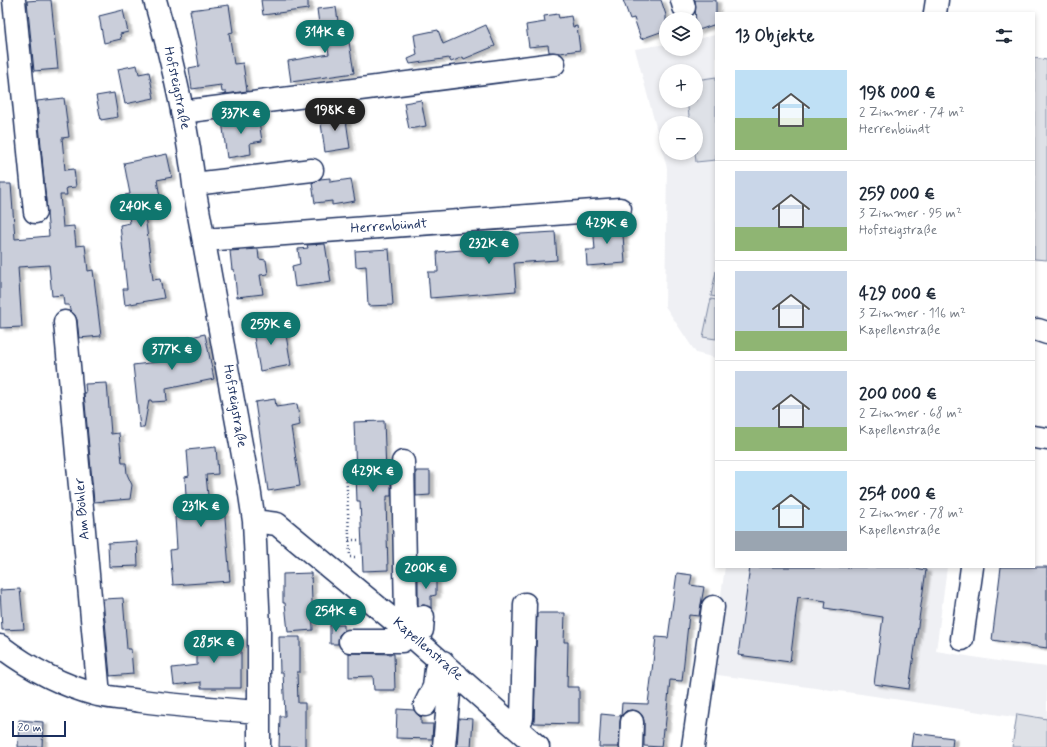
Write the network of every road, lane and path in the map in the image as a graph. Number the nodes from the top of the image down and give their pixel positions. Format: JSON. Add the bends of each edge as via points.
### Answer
{"nodes":[{"id":1,"x":14,"y":0,"type":"edge"},
{"id":2,"x":155,"y":0,"type":"edge"},
{"id":3,"x":937,"y":0,"type":"edge"},
{"id":4,"x":935,"y":12,"type":"edge"},
{"id":5,"x":554,"y":64,"type":"dead end"},
{"id":6,"x":182,"y":112,"type":"junction"},
{"id":7,"x":312,"y":170,"type":"dead end"},
{"id":8,"x":194,"y":184,"type":"junction"},
{"id":9,"x":620,"y":209,"type":"dead end"},
{"id":10,"x":35,"y":212,"type":"dead end"},
{"id":11,"x":205,"y":240,"type":"junction"},
{"id":12,"x":65,"y":322,"type":"dead end"},
{"id":13,"x":1035,"y":437,"type":"edge"},
{"id":14,"x":1047,"y":439,"type":"edge"},
{"id":15,"x":403,"y":462,"type":"dead end"},
{"id":16,"x":356,"y":468,"type":"dead end"},
{"id":17,"x":254,"y":521,"type":"junction"},
{"id":18,"x":349,"y":540,"type":"junction"},
{"id":19,"x":361,"y":540,"type":"dead end"},
{"id":20,"x":355,"y":557,"type":"dead end"},
{"id":21,"x":972,"y":568,"type":"edge"},
{"id":22,"x":525,"y":604,"type":"dead end"},
{"id":23,"x":713,"y":607,"type":"dead end"},
{"id":24,"x":411,"y":628,"type":"junction"},
{"id":25,"x":962,"y":640,"type":"dead end"},
{"id":26,"x":350,"y":641,"type":"dead end"},
{"id":27,"x":0,"y":646,"type":"edge"},
{"id":28,"x":450,"y":668,"type":"junction"},
{"id":29,"x":99,"y":695,"type":"junction"},
{"id":30,"x":425,"y":705,"type":"dead end"},
{"id":31,"x":259,"y":712,"type":"junction"},
{"id":32,"x":632,"y":722,"type":"dead end"},
{"id":33,"x":516,"y":727,"type":"junction"},
{"id":34,"x":444,"y":746,"type":"edge"},
{"id":35,"x":258,"y":747,"type":"edge"},
{"id":36,"x":538,"y":747,"type":"edge"},
{"id":37,"x":631,"y":747,"type":"edge"},
{"id":38,"x":693,"y":747,"type":"edge"}],
"edges":[{"from":1,"to":10,"type":"street"},
{"from":2,"to":6,"type":"street","name":"Hofsteigstraße"},
{"from":3,"to":4,"type":"street"},
{"from":5,"to":6,"type":"street"},
{"from":6,"to":8,"type":"street","name":"Hofsteigstraße"},
{"from":7,"to":8,"type":"street"},
{"from":8,"to":11,"type":"street","name":"Hofsteigstraße"},
{"from":9,"to":11,"type":"street","name":"Herrenbündt"},
{"from":11,"to":17,"type":"street","name":"Hofsteigstraße"},
{"from":12,"to":29,"type":"street","name":"Am Böhler"},
{"from":13,"to":14,"type":"street"},
{"from":15,"to":24,"type":"street","via":[[406,616]]},
{"from":16,"to":18,"type":"path","via":[[346,468]]},
{"from":17,"to":24,"type":"street","name":"Kapellenstraße","via":[[277,524]]},
{"from":17,"to":31,"type":"street","name":"Hofsteigstraße","via":[[259,627]]},
{"from":18,"to":19,"type":"path"},
{"from":18,"to":20,"type":"path","via":[[350,557]]},
{"from":21,"to":25,"type":"street"},
{"from":22,"to":33,"type":"street","via":[[522,718]]},
{"from":23,"to":38,"type":"street"},
{"from":24,"to":26,"type":"street","via":[[402,641]]},
{"from":24,"to":28,"type":"street","name":"Kapellenstraße"},
{"from":27,"to":29,"type":"street","via":[[12,656],[69,686]]},
{"from":28,"to":30,"type":"street","via":[[436,669],[434,687]]},
{"from":28,"to":33,"type":"street","name":"Kapellenstraße"},
{"from":28,"to":34,"type":"street"},
{"from":29,"to":31,"type":"street"},
{"from":31,"to":35,"type":"street","name":"Hofsteigstraße"},
{"from":32,"to":37,"type":"street"},
{"from":33,"to":36,"type":"street","name":"Kapellenstraße"}]}
